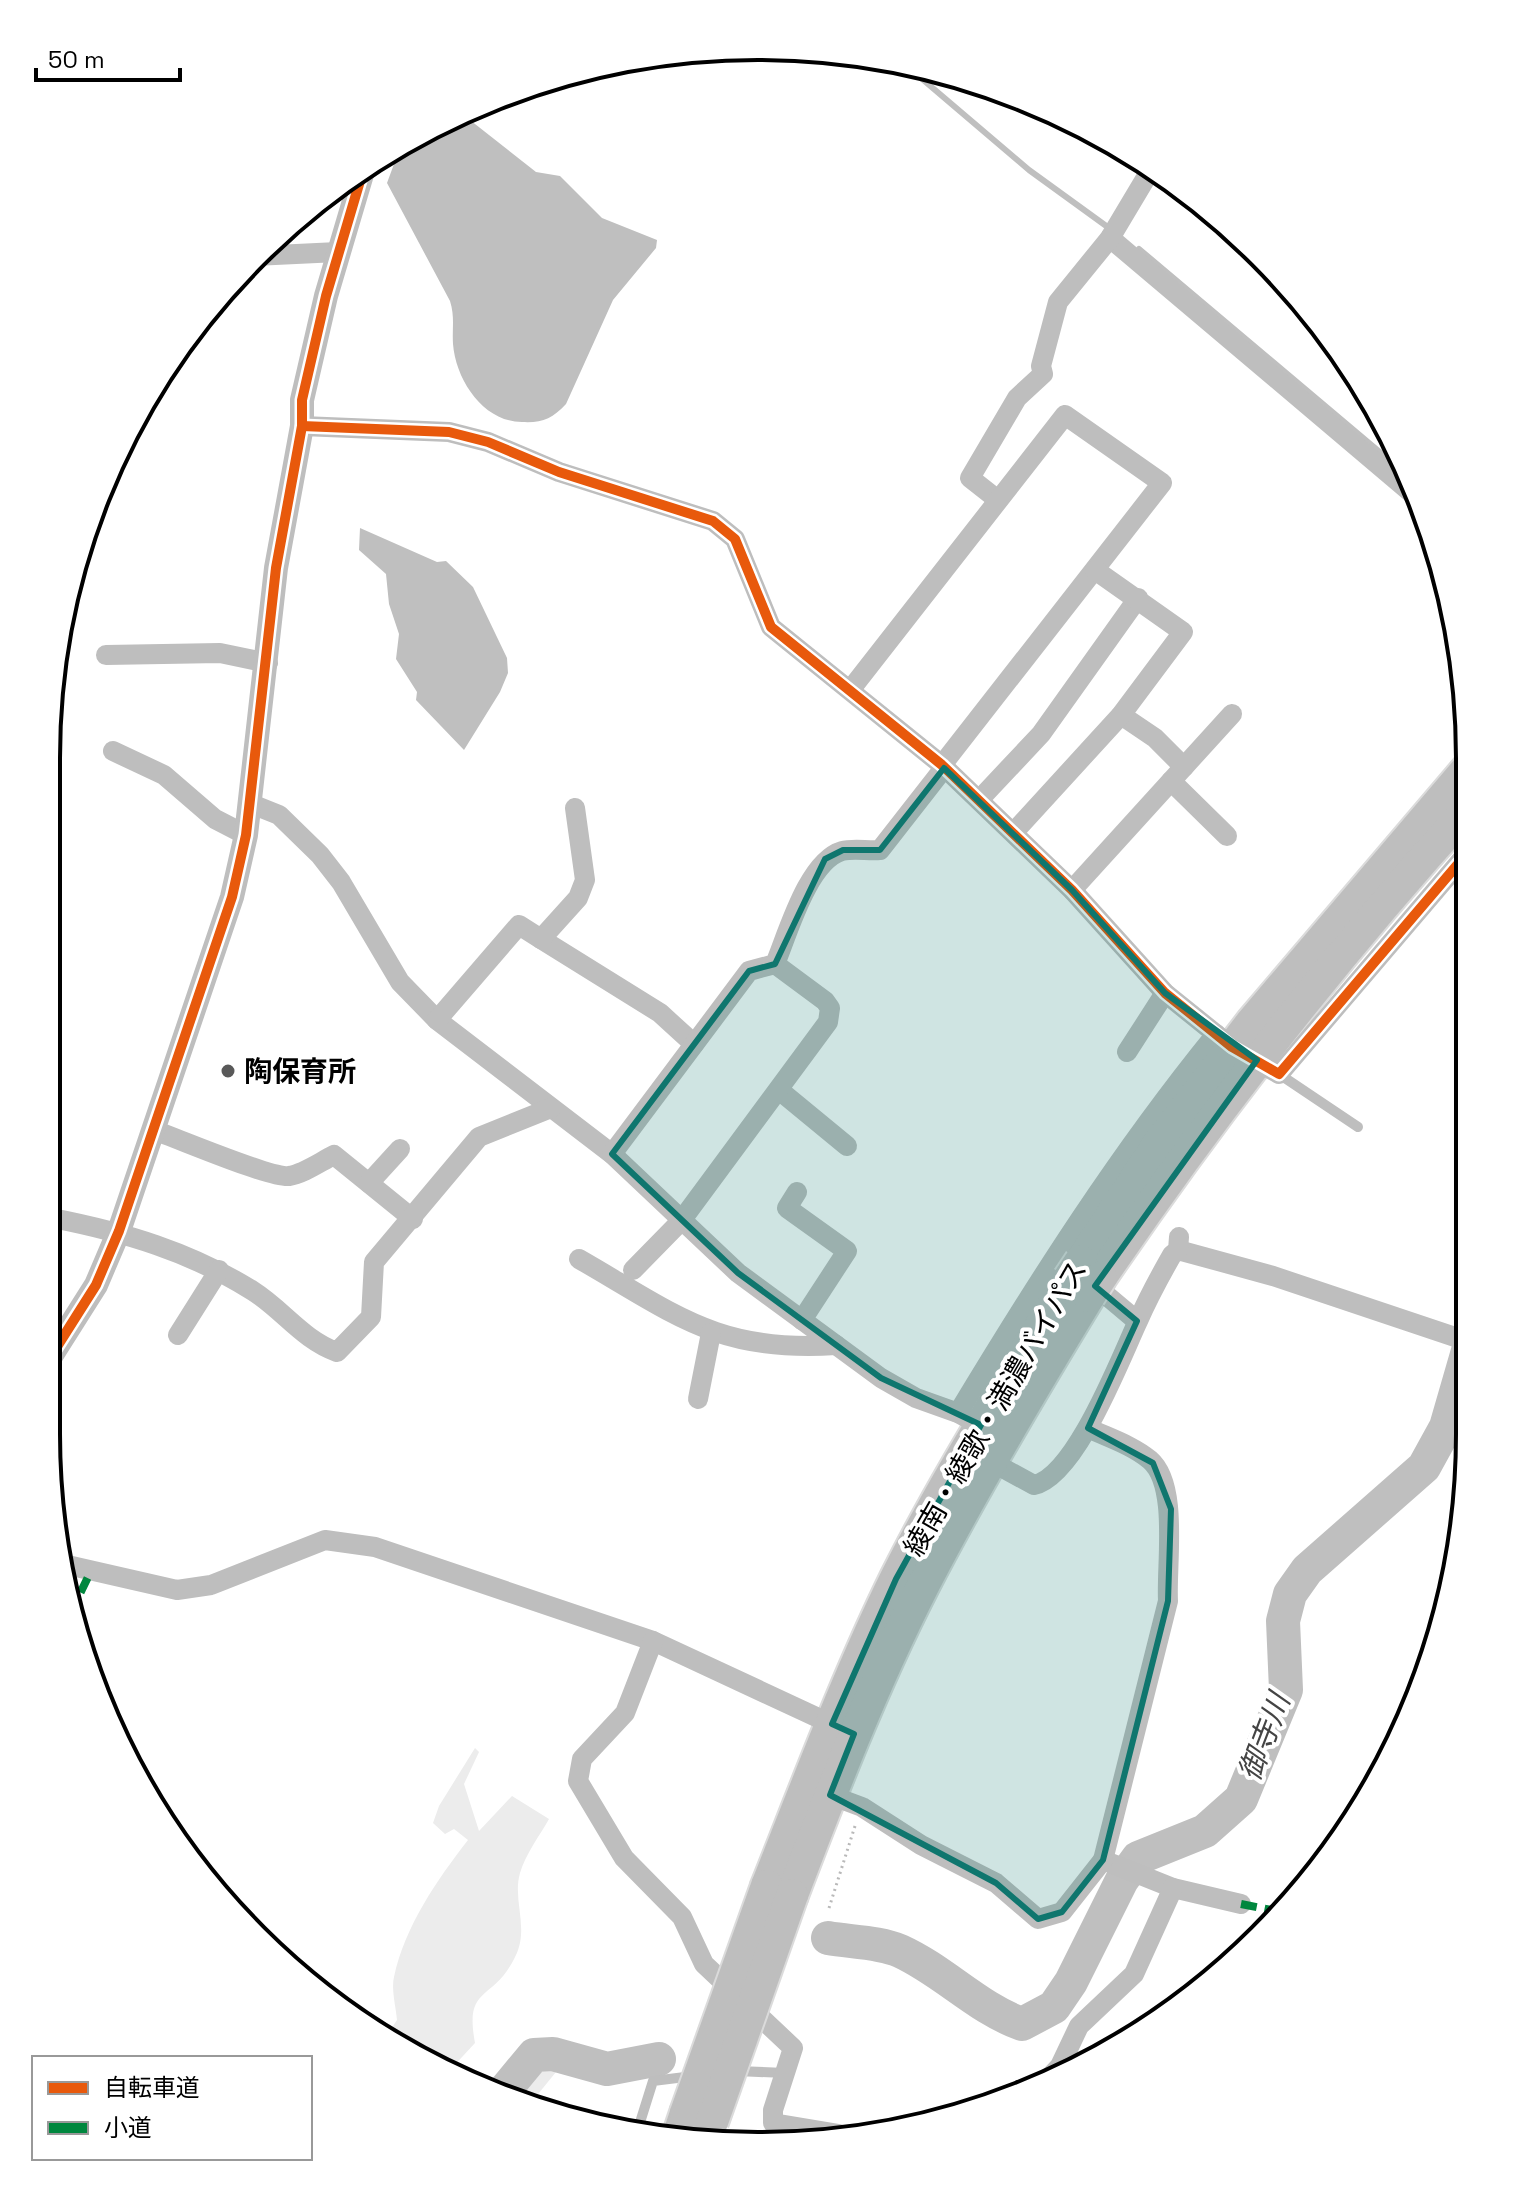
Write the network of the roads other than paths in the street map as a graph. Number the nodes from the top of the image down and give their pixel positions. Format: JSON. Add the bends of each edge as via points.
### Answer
{"nodes":[{"id":1,"x":1146,"y":178,"type":"edge"},
{"id":2,"x":358,"y":186,"type":"edge"},
{"id":3,"x":1110,"y":238,"type":"junction"},
{"id":4,"x":338,"y":252,"type":"junction"},
{"id":5,"x":274,"y":255,"type":"edge"},
{"id":6,"x":302,"y":426,"type":"junction"},
{"id":7,"x":1399,"y":482,"type":"edge"},
{"id":8,"x":998,"y":500,"type":"junction"},
{"id":9,"x":1095,"y":570,"type":"junction"},
{"id":10,"x":1138,"y":598,"type":"junction"},
{"id":11,"x":106,"y":655,"type":"dead end"},
{"id":12,"x":268,"y":663,"type":"junction"},
{"id":13,"x":851,"y":689,"type":"junction"},
{"id":14,"x":1232,"y":714,"type":"dead end"},
{"id":15,"x":1121,"y":715,"type":"junction"},
{"id":16,"x":113,"y":751,"type":"dead end"},
{"id":17,"x":943,"y":766,"type":"junction"},
{"id":18,"x":1177,"y":774,"type":"junction"},
{"id":19,"x":1456,"y":784,"type":"edge"},
{"id":20,"x":979,"y":800,"type":"junction"},
{"id":21,"x":249,"y":803,"type":"junction"},
{"id":22,"x":575,"y":808,"type":"dead end"},
{"id":23,"x":1456,"y":822,"type":"edge"},
{"id":24,"x":1014,"y":832,"type":"junction"},
{"id":25,"x":246,"y":835,"type":"junction"},
{"id":26,"x":1227,"y":836,"type":"dead end"},
{"id":27,"x":1456,"y":863,"type":"edge"},
{"id":28,"x":1072,"y":890,"type":"junction"},
{"id":29,"x":541,"y":939,"type":"junction"},
{"id":30,"x":775,"y":964,"type":"junction"},
{"id":31,"x":1165,"y":993,"type":"junction"},
{"id":32,"x":437,"y":1020,"type":"junction"},
{"id":33,"x":694,"y":1044,"type":"junction"},
{"id":34,"x":1127,"y":1052,"type":"dead end"},
{"id":35,"x":1246,"y":1054,"type":"junction"},
{"id":36,"x":779,"y":1090,"type":"junction"},
{"id":37,"x":551,"y":1108,"type":"junction"},
{"id":38,"x":1358,"y":1127,"type":"dead end"},
{"id":39,"x":153,"y":1130,"type":"junction"},
{"id":40,"x":847,"y":1146,"type":"dead end"},
{"id":41,"x":400,"y":1149,"type":"dead end"},
{"id":42,"x":612,"y":1154,"type":"junction"},
{"id":43,"x":369,"y":1183,"type":"junction"},
{"id":44,"x":797,"y":1192,"type":"dead end"},
{"id":45,"x":413,"y":1219,"type":"junction"},
{"id":46,"x":60,"y":1220,"type":"edge"},
{"id":47,"x":681,"y":1221,"type":"junction"},
{"id":48,"x":119,"y":1231,"type":"junction"},
{"id":49,"x":579,"y":1259,"type":"dead end"},
{"id":50,"x":219,"y":1270,"type":"junction"},
{"id":51,"x":633,"y":1270,"type":"dead end"},
{"id":52,"x":1079,"y":1273,"type":"junction"},
{"id":53,"x":802,"y":1320,"type":"junction"},
{"id":54,"x":1137,"y":1321,"type":"junction"},
{"id":55,"x":711,"y":1333,"type":"junction"},
{"id":56,"x":178,"y":1335,"type":"dead end"},
{"id":57,"x":1456,"y":1340,"type":"edge"},
{"id":58,"x":60,"y":1342,"type":"edge"},
{"id":59,"x":836,"y":1345,"type":"junction"},
{"id":60,"x":698,"y":1399,"type":"dead end"},
{"id":61,"x":1088,"y":1428,"type":"junction"},
{"id":62,"x":983,"y":1434,"type":"junction"},
{"id":63,"x":72,"y":1566,"type":"edge"},
{"id":64,"x":653,"y":1641,"type":"junction"},
{"id":65,"x":843,"y":1729,"type":"junction"},
{"id":66,"x":830,"y":1795,"type":"junction"},
{"id":67,"x":1121,"y":1866,"type":"junction"},
{"id":68,"x":1173,"y":1888,"type":"junction"},
{"id":69,"x":780,"y":1890,"type":"junction"},
{"id":70,"x":1241,"y":1904,"type":"dead end"},
{"id":71,"x":1062,"y":2062,"type":"edge"},
{"id":72,"x":722,"y":2072,"type":"dead end"},
{"id":73,"x":785,"y":2073,"type":"junction"},
{"id":74,"x":708,"y":2074,"type":"dead end"},
{"id":75,"x":640,"y":2122,"type":"edge"},
{"id":76,"x":696,"y":2128,"type":"edge"},
{"id":77,"x":814,"y":2130,"type":"edge"}],
"edges":[{"from":1,"to":3,"type":"street"},
{"from":2,"to":4,"type":"street"},
{"from":3,"to":7,"type":"street"},
{"from":3,"to":8,"type":"street","via":[[1058,302],[1043,374],[1017,398],[970,478]]},
{"from":4,"to":5,"type":"street"},
{"from":4,"to":6,"type":"street","via":[[302,400]]},
{"from":6,"to":12,"type":"street","via":[[276,568]]},
{"from":6,"to":13,"type":"street","via":[[449,432],[713,521],[735,539],[771,627]]},
{"from":8,"to":9,"type":"street","via":[[1065,415],[1162,483]]},
{"from":8,"to":13,"type":"street"},
{"from":9,"to":10,"type":"street"},
{"from":9,"to":17,"type":"street"},
{"from":10,"to":15,"type":"street","via":[[1183,632]]},
{"from":10,"to":20,"type":"street","via":[[1041,734]]},
{"from":11,"to":12,"type":"street","via":[[220,653]]},
{"from":12,"to":21,"type":"street"},
{"from":13,"to":17,"type":"street"},
{"from":14,"to":18,"type":"street"},
{"from":15,"to":18,"type":"street","via":[[1155,738]]},
{"from":15,"to":24,"type":"street"},
{"from":16,"to":25,"type":"street","via":[[164,775],[215,819]]},
{"from":17,"to":20,"type":"street"},
{"from":17,"to":30,"type":"street","via":[[880,850],[843,850],[825,859]]},
{"from":18,"to":26,"type":"street"},
{"from":18,"to":28,"type":"street"},
{"from":19,"to":35,"type":"highway","name":"綾南・綾歌・満濃バイパス"},
{"from":20,"to":24,"type":"street"},
{"from":21,"to":25,"type":"street"},
{"from":21,"to":32,"type":"street","via":[[279,815],[320,855],[400,982]]},
{"from":22,"to":29,"type":"street","via":[[585,880],[578,898]]},
{"from":23,"to":35,"type":"highway","name":"綾南・綾歌・満濃バイパス"},
{"from":24,"to":28,"type":"street"},
{"from":25,"to":39,"type":"street","via":[[232,897]]},
{"from":27,"to":35,"type":"street"},
{"from":28,"to":31,"type":"street"},
{"from":29,"to":32,"type":"street","via":[[519,925]]},
{"from":29,"to":33,"type":"street","via":[[660,1013]]},
{"from":30,"to":33,"type":"street","via":[[749,971]]},
{"from":30,"to":36,"type":"street","via":[[825,1001],[831,1014]]},
{"from":31,"to":34,"type":"street"},
{"from":31,"to":35,"type":"street"},
{"from":32,"to":37,"type":"street"},
{"from":33,"to":42,"type":"street"},
{"from":35,"to":38,"type":"lane"},
{"from":35,"to":52,"type":"highway","name":"綾南・綾歌・満濃バイパス","via":[[1183,1155]]},
{"from":35,"to":52,"type":"street","via":[[1132,1145]]},
{"from":36,"to":40,"type":"street"},
{"from":36,"to":47,"type":"street"},
{"from":37,"to":42,"type":"street"},
{"from":37,"to":45,"type":"street","via":[[479,1137]]},
{"from":39,"to":43,"type":"street","via":[[271,1176],[291,1176],[334,1155]]},
{"from":39,"to":48,"type":"street"},
{"from":41,"to":43,"type":"street"},
{"from":42,"to":47,"type":"street"},
{"from":43,"to":45,"type":"street"},
{"from":44,"to":53,"type":"street","via":[[787,1208],[847,1251]]},
{"from":45,"to":50,"type":"street","via":[[374,1262],[371,1317],[337,1352],[316,1345],[268,1301]]},
{"from":46,"to":48,"type":"street"},
{"from":47,"to":51,"type":"street"},
{"from":47,"to":53,"type":"street","via":[[738,1273]]},
{"from":48,"to":50,"type":"street"},
{"from":48,"to":58,"type":"street","via":[[96,1285]]},
{"from":49,"to":55,"type":"street","via":[[667,1313]]},
{"from":50,"to":56,"type":"street"},
{"from":52,"to":54,"type":"street"},
{"from":52,"to":62,"type":"highway","name":"綾南・綾歌・満濃バイパス"},
{"from":52,"to":62,"type":"street"},
{"from":53,"to":59,"type":"street"},
{"from":54,"to":57,"type":"street","via":[[1178,1244]]},
{"from":54,"to":61,"type":"street"},
{"from":55,"to":59,"type":"street","via":[[789,1348]]},
{"from":55,"to":60,"type":"street"},
{"from":59,"to":62,"type":"street"},
{"from":61,"to":62,"type":"street","via":[[1042,1483],[1034,1485]]},
{"from":61,"to":67,"type":"street","via":[[1153,1463],[1171,1509],[1168,1601]]},
{"from":62,"to":65,"type":"highway","name":"綾南・綾歌・満濃バイパス","via":[[921,1589]]},
{"from":63,"to":64,"type":"street","via":[[177,1590],[211,1585],[325,1540],[353,1543]]},
{"from":64,"to":65,"type":"street"},
{"from":64,"to":73,"type":"street","via":[[625,1713],[582,1759],[578,1781],[624,1858],[682,1917],[704,1964],[793,2048]]},
{"from":65,"to":66,"type":"highway","name":"綾南・綾歌・満濃バイパス"},
{"from":65,"to":69,"type":"highway","name":"綾南・綾歌・満濃バイパス"},
{"from":66,"to":67,"type":"street","via":[[862,1807],[996,1883],[1038,1919],[1062,1912]]},
{"from":66,"to":69,"type":"highway","name":"綾南・綾歌・満濃バイパス"},
{"from":67,"to":68,"type":"street"},
{"from":68,"to":70,"type":"street"},
{"from":68,"to":71,"type":"street","via":[[1134,1974],[1079,2026]]},
{"from":69,"to":76,"type":"highway","name":"綾南・綾歌・満濃バイパス","bridge":true},
{"from":72,"to":73,"type":"lane"},
{"from":73,"to":77,"type":"street","via":[[773,2123]]},
{"from":74,"to":75,"type":"lane","via":[[653,2081]]}]}
